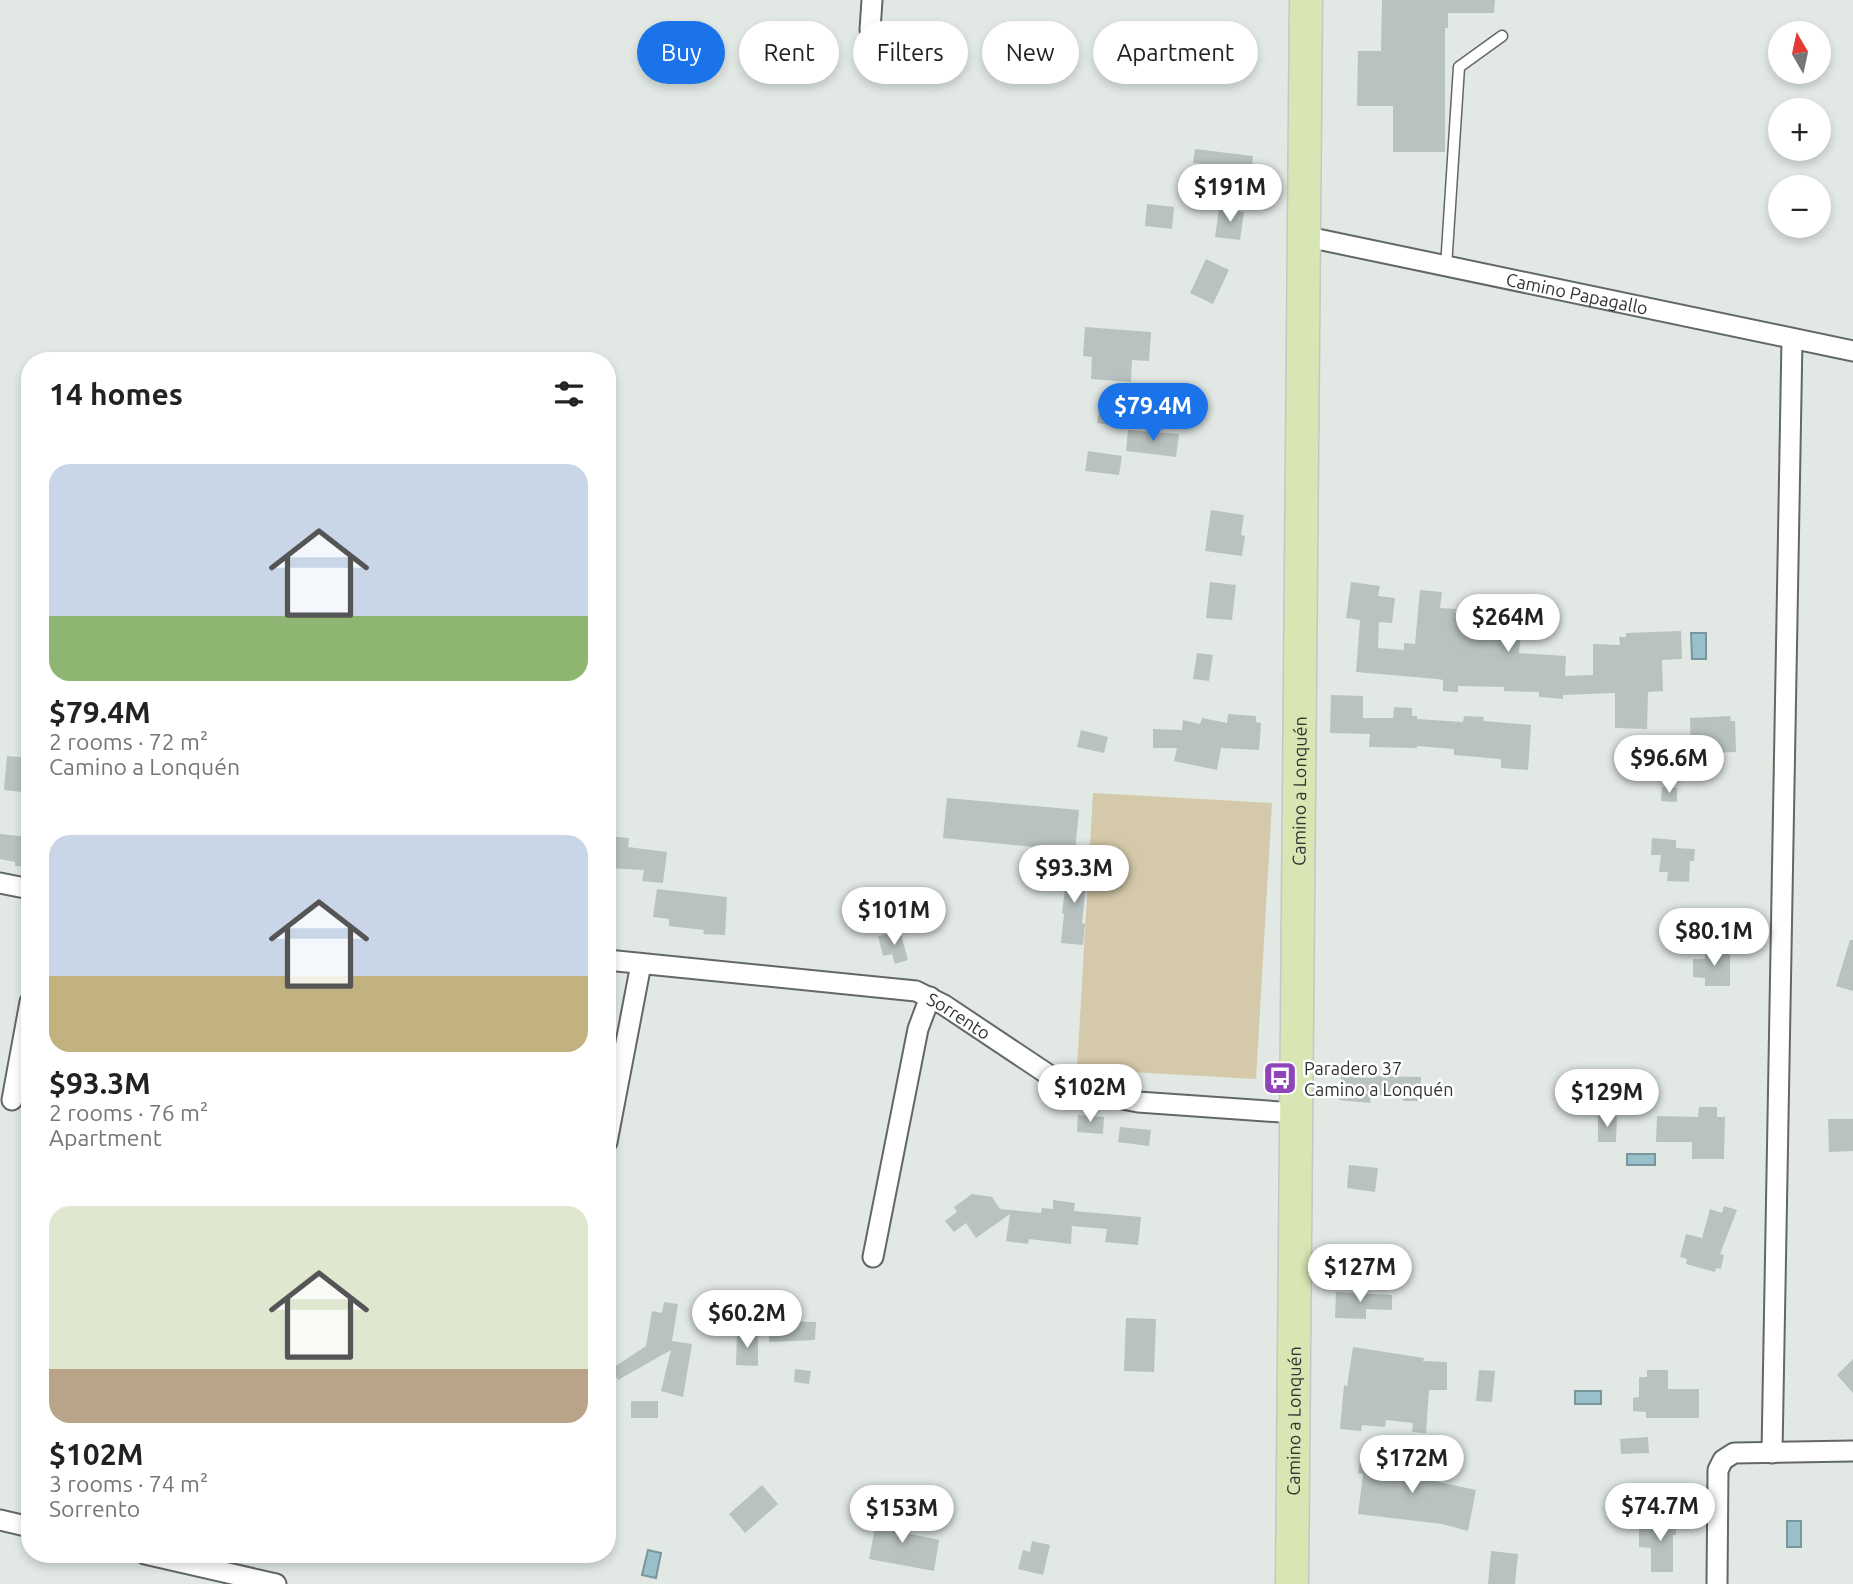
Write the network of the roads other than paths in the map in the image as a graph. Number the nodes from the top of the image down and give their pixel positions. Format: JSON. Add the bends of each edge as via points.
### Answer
{"nodes":[{"id":1,"x":872,"y":0,"type":"edge"},
{"id":2,"x":1306,"y":0,"type":"edge"},
{"id":3,"x":871,"y":21,"type":"edge"},
{"id":4,"x":1502,"y":36,"type":"dead end"},
{"id":5,"x":1303,"y":236,"type":"junction"},
{"id":6,"x":1446,"y":267,"type":"junction"},
{"id":7,"x":1792,"y":339,"type":"junction"},
{"id":8,"x":1853,"y":351,"type":"edge"},
{"id":9,"x":0,"y":883,"type":"edge"},
{"id":10,"x":21,"y":887,"type":"edge"},
{"id":11,"x":616,"y":961,"type":"edge"},
{"id":12,"x":641,"y":964,"type":"junction"},
{"id":13,"x":930,"y":997,"type":"junction"},
{"id":14,"x":21,"y":1051,"type":"edge"},
{"id":15,"x":616,"y":1095,"type":"edge"},
{"id":16,"x":12,"y":1100,"type":"dead end"},
{"id":17,"x":1296,"y":1113,"type":"junction"},
{"id":18,"x":873,"y":1257,"type":"dead end"},
{"id":19,"x":1853,"y":1451,"type":"edge"},
{"id":20,"x":1772,"y":1453,"type":"junction"},
{"id":21,"x":0,"y":1520,"type":"edge"},
{"id":22,"x":21,"y":1525,"type":"edge"},
{"id":23,"x":184,"y":1563,"type":"edge"},
{"id":24,"x":276,"y":1584,"type":"edge"},
{"id":25,"x":1292,"y":1584,"type":"edge"},
{"id":26,"x":1717,"y":1584,"type":"edge"}],
"edges":[{"from":1,"to":3,"type":"street"},
{"from":2,"to":5,"type":"main road","name":"Camino a Lonquén"},
{"from":4,"to":6,"type":"lane","via":[[1460,67]]},
{"from":5,"to":6,"type":"street","name":"Camino Papagallo"},
{"from":5,"to":17,"type":"main road","name":"Camino a Lonquén"},
{"from":6,"to":7,"type":"street","name":"Camino Papagallo"},
{"from":7,"to":8,"type":"street","name":"Camino Papagallo"},
{"from":7,"to":20,"type":"street"},
{"from":9,"to":10,"type":"street"},
{"from":11,"to":12,"type":"street","name":"Sorrento"},
{"from":12,"to":13,"type":"street","name":"Sorrento","via":[[902,988]]},
{"from":12,"to":15,"type":"street"},
{"from":13,"to":17,"type":"street","name":"Sorrento","via":[[1055,1079],[1085,1092],[1138,1102]]},
{"from":13,"to":18,"type":"street","via":[[916,1036]]},
{"from":14,"to":16,"type":"street"},
{"from":17,"to":25,"type":"main road","name":"Camino a Lonquén"},
{"from":19,"to":20,"type":"street"},
{"from":20,"to":26,"type":"street","via":[[1734,1453],[1717,1470]]},
{"from":21,"to":22,"type":"street"},
{"from":23,"to":24,"type":"street"}]}
